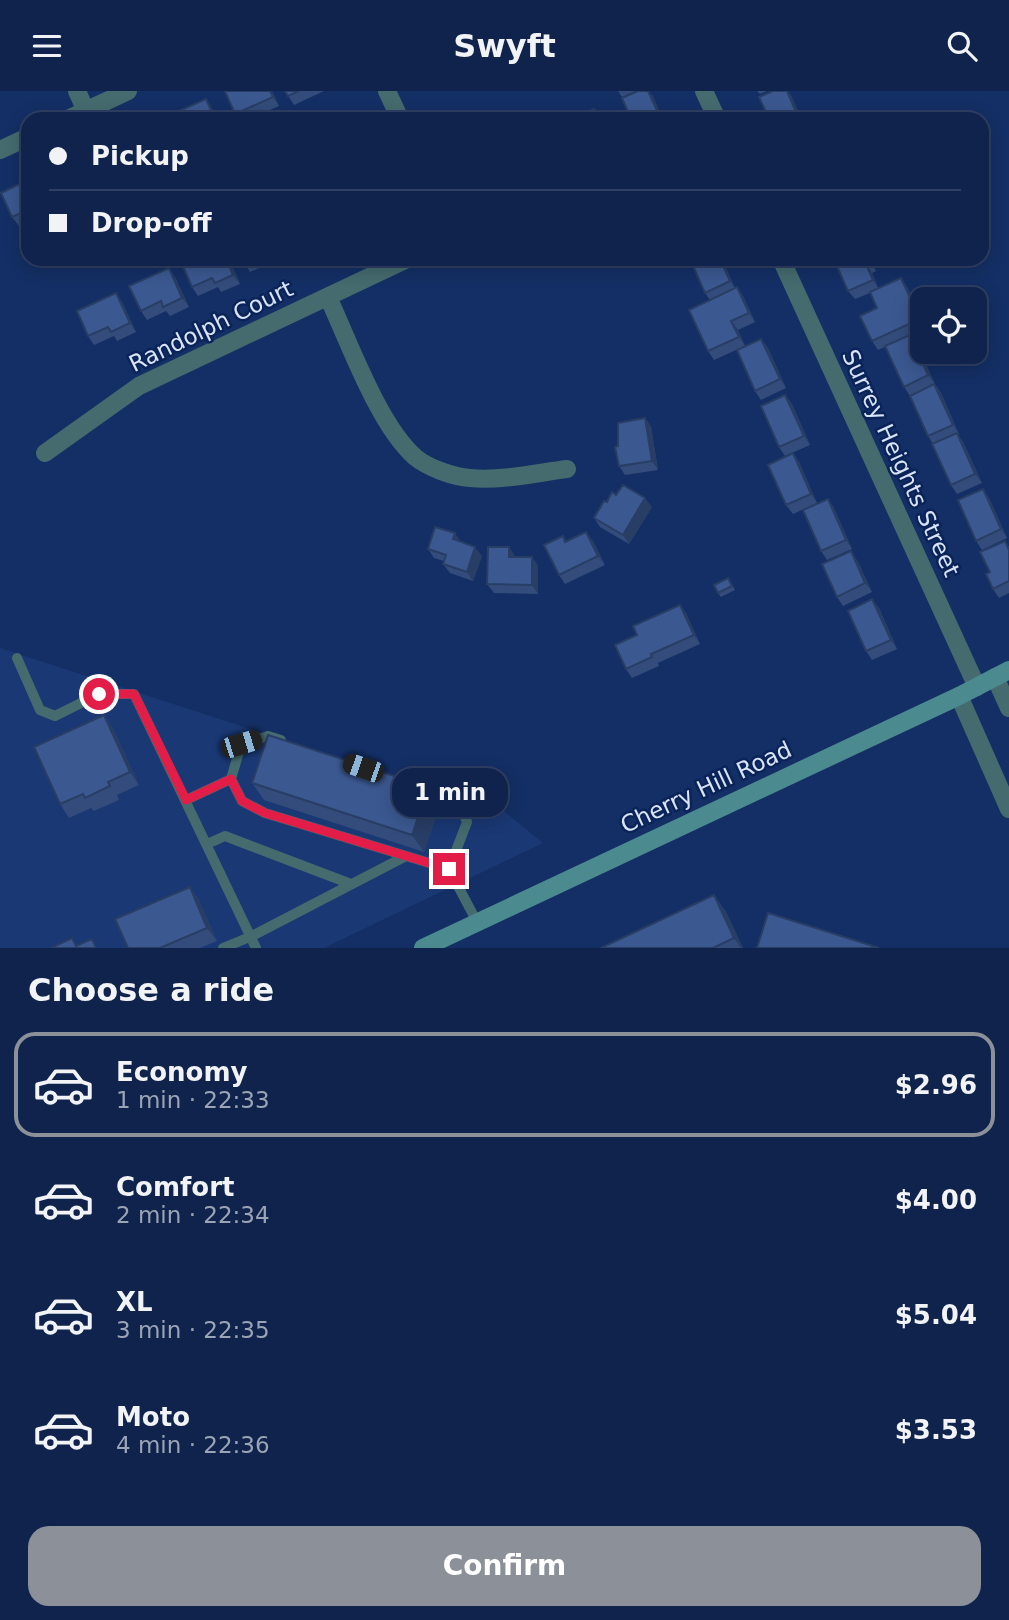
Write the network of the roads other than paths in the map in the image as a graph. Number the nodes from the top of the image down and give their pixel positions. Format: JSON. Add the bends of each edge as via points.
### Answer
{"nodes":[{"id":1,"x":77,"y":91,"type":"edge"},
{"id":2,"x":128,"y":91,"type":"edge"},
{"id":3,"x":387,"y":91,"type":"edge"},
{"id":4,"x":704,"y":91,"type":"edge"},
{"id":5,"x":86,"y":111,"type":"joint"},
{"id":6,"x":396,"y":112,"type":"edge"},
{"id":7,"x":714,"y":112,"type":"edge"},
{"id":8,"x":21,"y":140,"type":"edge"},
{"id":9,"x":0,"y":150,"type":"edge"},
{"id":10,"x":392,"y":266,"type":"edge"},
{"id":11,"x":784,"y":266,"type":"edge"},
{"id":12,"x":328,"y":297,"type":"junction"},
{"id":13,"x":45,"y":453,"type":"dead end"},
{"id":14,"x":567,"y":470,"type":"dead end"},
{"id":15,"x":17,"y":658,"type":"dead end"},
{"id":16,"x":1002,"y":673,"type":"edge"},
{"id":17,"x":977,"y":687,"type":"junction"},
{"id":18,"x":958,"y":696,"type":"junction"},
{"id":19,"x":1009,"y":708,"type":"edge"},
{"id":20,"x":293,"y":744,"type":"edge"},
{"id":21,"x":231,"y":779,"type":"junction"},
{"id":22,"x":407,"y":783,"type":"edge"},
{"id":23,"x":186,"y":800,"type":"junction"},
{"id":24,"x":1009,"y":809,"type":"edge"},
{"id":25,"x":207,"y":844,"type":"junction"},
{"id":26,"x":406,"y":856,"type":"junction"},
{"id":27,"x":449,"y":869,"type":"junction"},
{"id":28,"x":352,"y":884,"type":"junction"},
{"id":29,"x":477,"y":922,"type":"junction"},
{"id":30,"x":252,"y":936,"type":"junction"},
{"id":31,"x":223,"y":948,"type":"edge"},
{"id":32,"x":257,"y":948,"type":"edge"},
{"id":33,"x":423,"y":948,"type":"edge"}],
"edges":[{"from":1,"to":5,"type":"street"},
{"from":2,"to":5,"type":"street"},
{"from":3,"to":6,"type":"street"},
{"from":4,"to":7,"type":"street"},
{"from":8,"to":9,"type":"street"},
{"from":10,"to":12,"type":"street","name":"Randolph Court"},
{"from":11,"to":17,"type":"street","name":"Surrey Heights Street"},
{"from":12,"to":13,"type":"street","name":"Randolph Court","via":[[139,386]]},
{"from":12,"to":14,"type":"street","via":[[389,425],[418,459],[471,478]]},
{"from":15,"to":23,"type":"lane","via":[[40,710],[55,716],[99,694],[134,694]]},
{"from":16,"to":17,"type":"main road","name":"Cherry Hill Road"},
{"from":16,"to":19,"type":"street"},
{"from":17,"to":18,"type":"main road","name":"Cherry Hill Road"},
{"from":18,"to":24,"type":"street"},
{"from":18,"to":29,"type":"main road","name":"Cherry Hill Road"},
{"from":20,"to":21,"type":"lane","via":[[268,736],[241,744]]},
{"from":21,"to":23,"type":"lane"},
{"from":21,"to":26,"type":"lane","via":[[242,801],[265,813]]},
{"from":22,"to":27,"type":"lane","via":[[458,800],[467,822]]},
{"from":23,"to":25,"type":"lane"},
{"from":25,"to":28,"type":"lane","via":[[225,836]]},
{"from":25,"to":30,"type":"lane"},
{"from":26,"to":27,"type":"lane"},
{"from":26,"to":28,"type":"lane"},
{"from":27,"to":29,"type":"lane"},
{"from":28,"to":30,"type":"lane"},
{"from":29,"to":33,"type":"main road","name":"Cherry Hill Road"},
{"from":30,"to":31,"type":"lane"},
{"from":30,"to":32,"type":"lane"}]}
